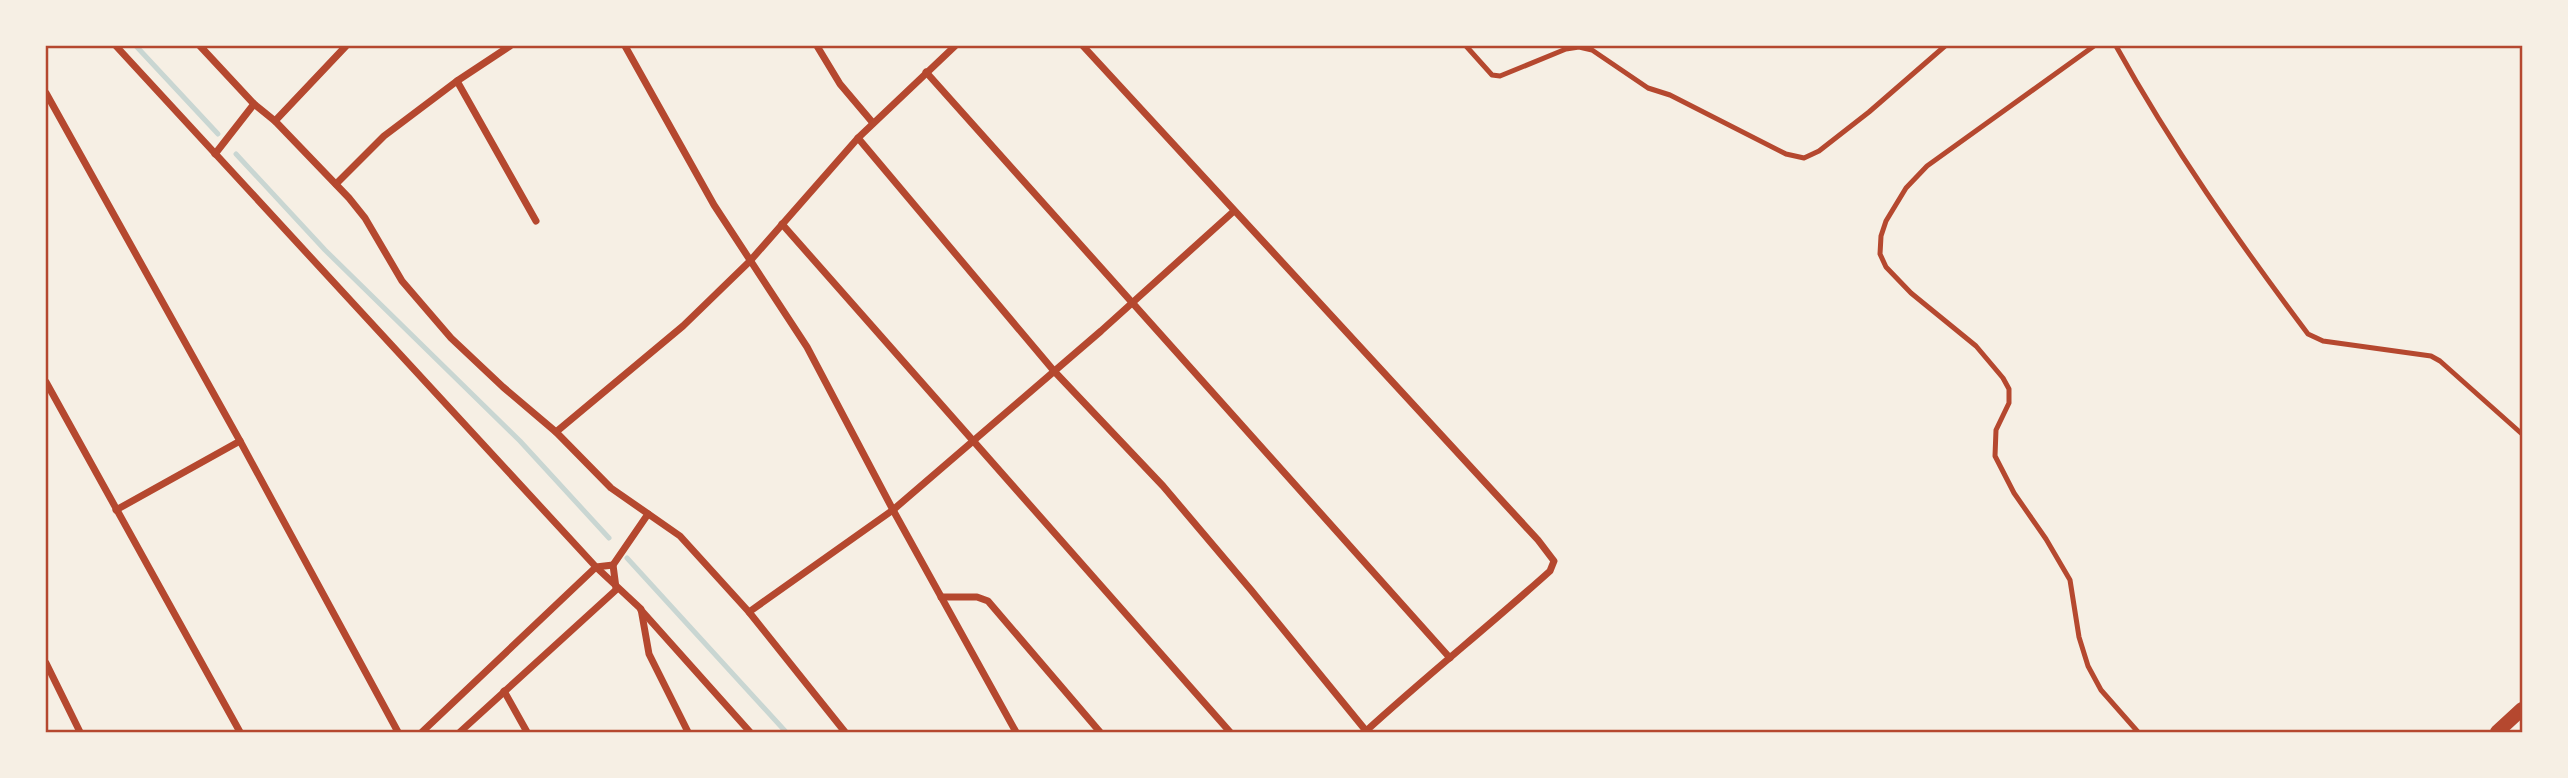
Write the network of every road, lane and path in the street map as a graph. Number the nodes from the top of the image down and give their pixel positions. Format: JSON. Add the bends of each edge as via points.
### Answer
{"nodes":[{"id":1,"x":116,"y":46,"type":"edge"},
{"id":2,"x":200,"y":46,"type":"edge"},
{"id":3,"x":346,"y":46,"type":"edge"},
{"id":4,"x":510,"y":46,"type":"edge"},
{"id":5,"x":625,"y":46,"type":"edge"},
{"id":6,"x":817,"y":46,"type":"edge"},
{"id":7,"x":955,"y":46,"type":"edge"},
{"id":8,"x":1083,"y":46,"type":"edge"},
{"id":9,"x":1466,"y":46,"type":"edge"},
{"id":10,"x":1945,"y":46,"type":"edge"},
{"id":11,"x":2094,"y":46,"type":"edge"},
{"id":12,"x":2116,"y":46,"type":"edge"},
{"id":13,"x":926,"y":72,"type":"junction"},
{"id":14,"x":457,"y":81,"type":"junction"},
{"id":15,"x":46,"y":93,"type":"edge"},
{"id":16,"x":254,"y":104,"type":"junction"},
{"id":17,"x":275,"y":121,"type":"junction"},
{"id":18,"x":873,"y":123,"type":"junction"},
{"id":19,"x":858,"y":138,"type":"junction"},
{"id":20,"x":217,"y":151,"type":"junction"},
{"id":21,"x":336,"y":184,"type":"junction"},
{"id":22,"x":1234,"y":211,"type":"junction"},
{"id":23,"x":536,"y":222,"type":"dead end"},
{"id":24,"x":782,"y":224,"type":"junction"},
{"id":25,"x":750,"y":261,"type":"junction"},
{"id":26,"x":1132,"y":303,"type":"junction"},
{"id":27,"x":1054,"y":371,"type":"junction"},
{"id":28,"x":46,"y":382,"type":"edge"},
{"id":29,"x":556,"y":432,"type":"junction"},
{"id":30,"x":2522,"y":434,"type":"edge"},
{"id":31,"x":240,"y":441,"type":"junction"},
{"id":32,"x":972,"y":441,"type":"junction"},
{"id":33,"x":116,"y":510,"type":"junction"},
{"id":34,"x":893,"y":510,"type":"junction"},
{"id":35,"x":648,"y":514,"type":"junction"},
{"id":36,"x":613,"y":565,"type":"junction"},
{"id":37,"x":596,"y":568,"type":"junction"},
{"id":38,"x":617,"y":589,"type":"junction"},
{"id":39,"x":941,"y":597,"type":"junction"},
{"id":40,"x":641,"y":610,"type":"junction"},
{"id":41,"x":749,"y":612,"type":"junction"},
{"id":42,"x":1450,"y":658,"type":"junction"},
{"id":43,"x":46,"y":663,"type":"edge"},
{"id":44,"x":504,"y":691,"type":"junction"},
{"id":45,"x":2522,"y":709,"type":"edge"},
{"id":46,"x":1366,"y":732,"type":"edge"},
{"id":47,"x":80,"y":733,"type":"edge"},
{"id":48,"x":240,"y":733,"type":"edge"},
{"id":49,"x":398,"y":733,"type":"edge"},
{"id":50,"x":422,"y":733,"type":"edge"},
{"id":51,"x":460,"y":733,"type":"edge"},
{"id":52,"x":527,"y":733,"type":"edge"},
{"id":53,"x":688,"y":733,"type":"edge"},
{"id":54,"x":750,"y":733,"type":"edge"},
{"id":55,"x":845,"y":733,"type":"edge"},
{"id":56,"x":1016,"y":733,"type":"edge"},
{"id":57,"x":1100,"y":733,"type":"edge"},
{"id":58,"x":1230,"y":733,"type":"edge"},
{"id":59,"x":2138,"y":733,"type":"edge"},
{"id":60,"x":2497,"y":733,"type":"edge"}],
"edges":[{"from":1,"to":20,"type":"street"},
{"from":2,"to":16,"type":"street"},
{"from":3,"to":17,"type":"street"},
{"from":4,"to":14,"type":"street"},
{"from":5,"to":25,"type":"street"},
{"from":6,"to":18,"type":"street","via":[[840,84]]},
{"from":7,"to":13,"type":"street"},
{"from":8,"to":22,"type":"street"},
{"from":9,"to":10,"type":"lane","via":[[1492,75],[1500,76],[1566,49],[1592,50],[1648,88],[1786,154],[1804,158],[1819,151]]},
{"from":11,"to":59,"type":"lane","via":[[1927,166],[1885,221],[1880,254],[1903,284],[1976,346],[2009,389],[2009,404],[1996,430],[1995,456],[2070,580],[2088,666],[2101,690]]},
{"from":12,"to":30,"type":"lane","via":[[2187,166],[2308,334],[2323,341],[2431,356]]},
{"from":13,"to":18,"type":"street"},
{"from":13,"to":26,"type":"street"},
{"from":14,"to":21,"type":"street","via":[[384,136]]},
{"from":14,"to":23,"type":"street"},
{"from":15,"to":31,"type":"street"},
{"from":16,"to":17,"type":"street"},
{"from":16,"to":20,"type":"street"},
{"from":17,"to":21,"type":"street"},
{"from":18,"to":19,"type":"street"},
{"from":19,"to":24,"type":"street"},
{"from":19,"to":27,"type":"street"},
{"from":20,"to":37,"type":"street"},
{"from":21,"to":29,"type":"street","via":[[365,218],[402,281],[451,338]]},
{"from":22,"to":26,"type":"street"},
{"from":22,"to":42,"type":"street","via":[[1554,561],[1550,571]]},
{"from":24,"to":25,"type":"street"},
{"from":24,"to":32,"type":"street"},
{"from":25,"to":29,"type":"street","via":[[674,334]]},
{"from":25,"to":34,"type":"street","via":[[807,347]]},
{"from":26,"to":27,"type":"street"},
{"from":26,"to":42,"type":"street"},
{"from":27,"to":32,"type":"street"},
{"from":27,"to":46,"type":"street","via":[[1163,486]]},
{"from":28,"to":33,"type":"street"},
{"from":29,"to":35,"type":"street","via":[[611,488]]},
{"from":31,"to":33,"type":"street"},
{"from":31,"to":49,"type":"street"},
{"from":32,"to":34,"type":"street"},
{"from":32,"to":58,"type":"street"},
{"from":33,"to":48,"type":"street"},
{"from":34,"to":39,"type":"street"},
{"from":34,"to":41,"type":"street"},
{"from":35,"to":36,"type":"street"},
{"from":35,"to":41,"type":"street","via":[[680,536]]},
{"from":36,"to":37,"type":"street"},
{"from":36,"to":38,"type":"street"},
{"from":37,"to":38,"type":"street"},
{"from":37,"to":50,"type":"street"},
{"from":38,"to":40,"type":"street"},
{"from":38,"to":44,"type":"street"},
{"from":39,"to":56,"type":"street"},
{"from":39,"to":57,"type":"street","via":[[988,601]]},
{"from":40,"to":53,"type":"street","via":[[649,654]]},
{"from":40,"to":54,"type":"street"},
{"from":41,"to":55,"type":"street"},
{"from":42,"to":46,"type":"street"},
{"from":43,"to":47,"type":"street"},
{"from":44,"to":51,"type":"street"},
{"from":44,"to":52,"type":"street"},
{"from":45,"to":60,"type":"main road"}]}
